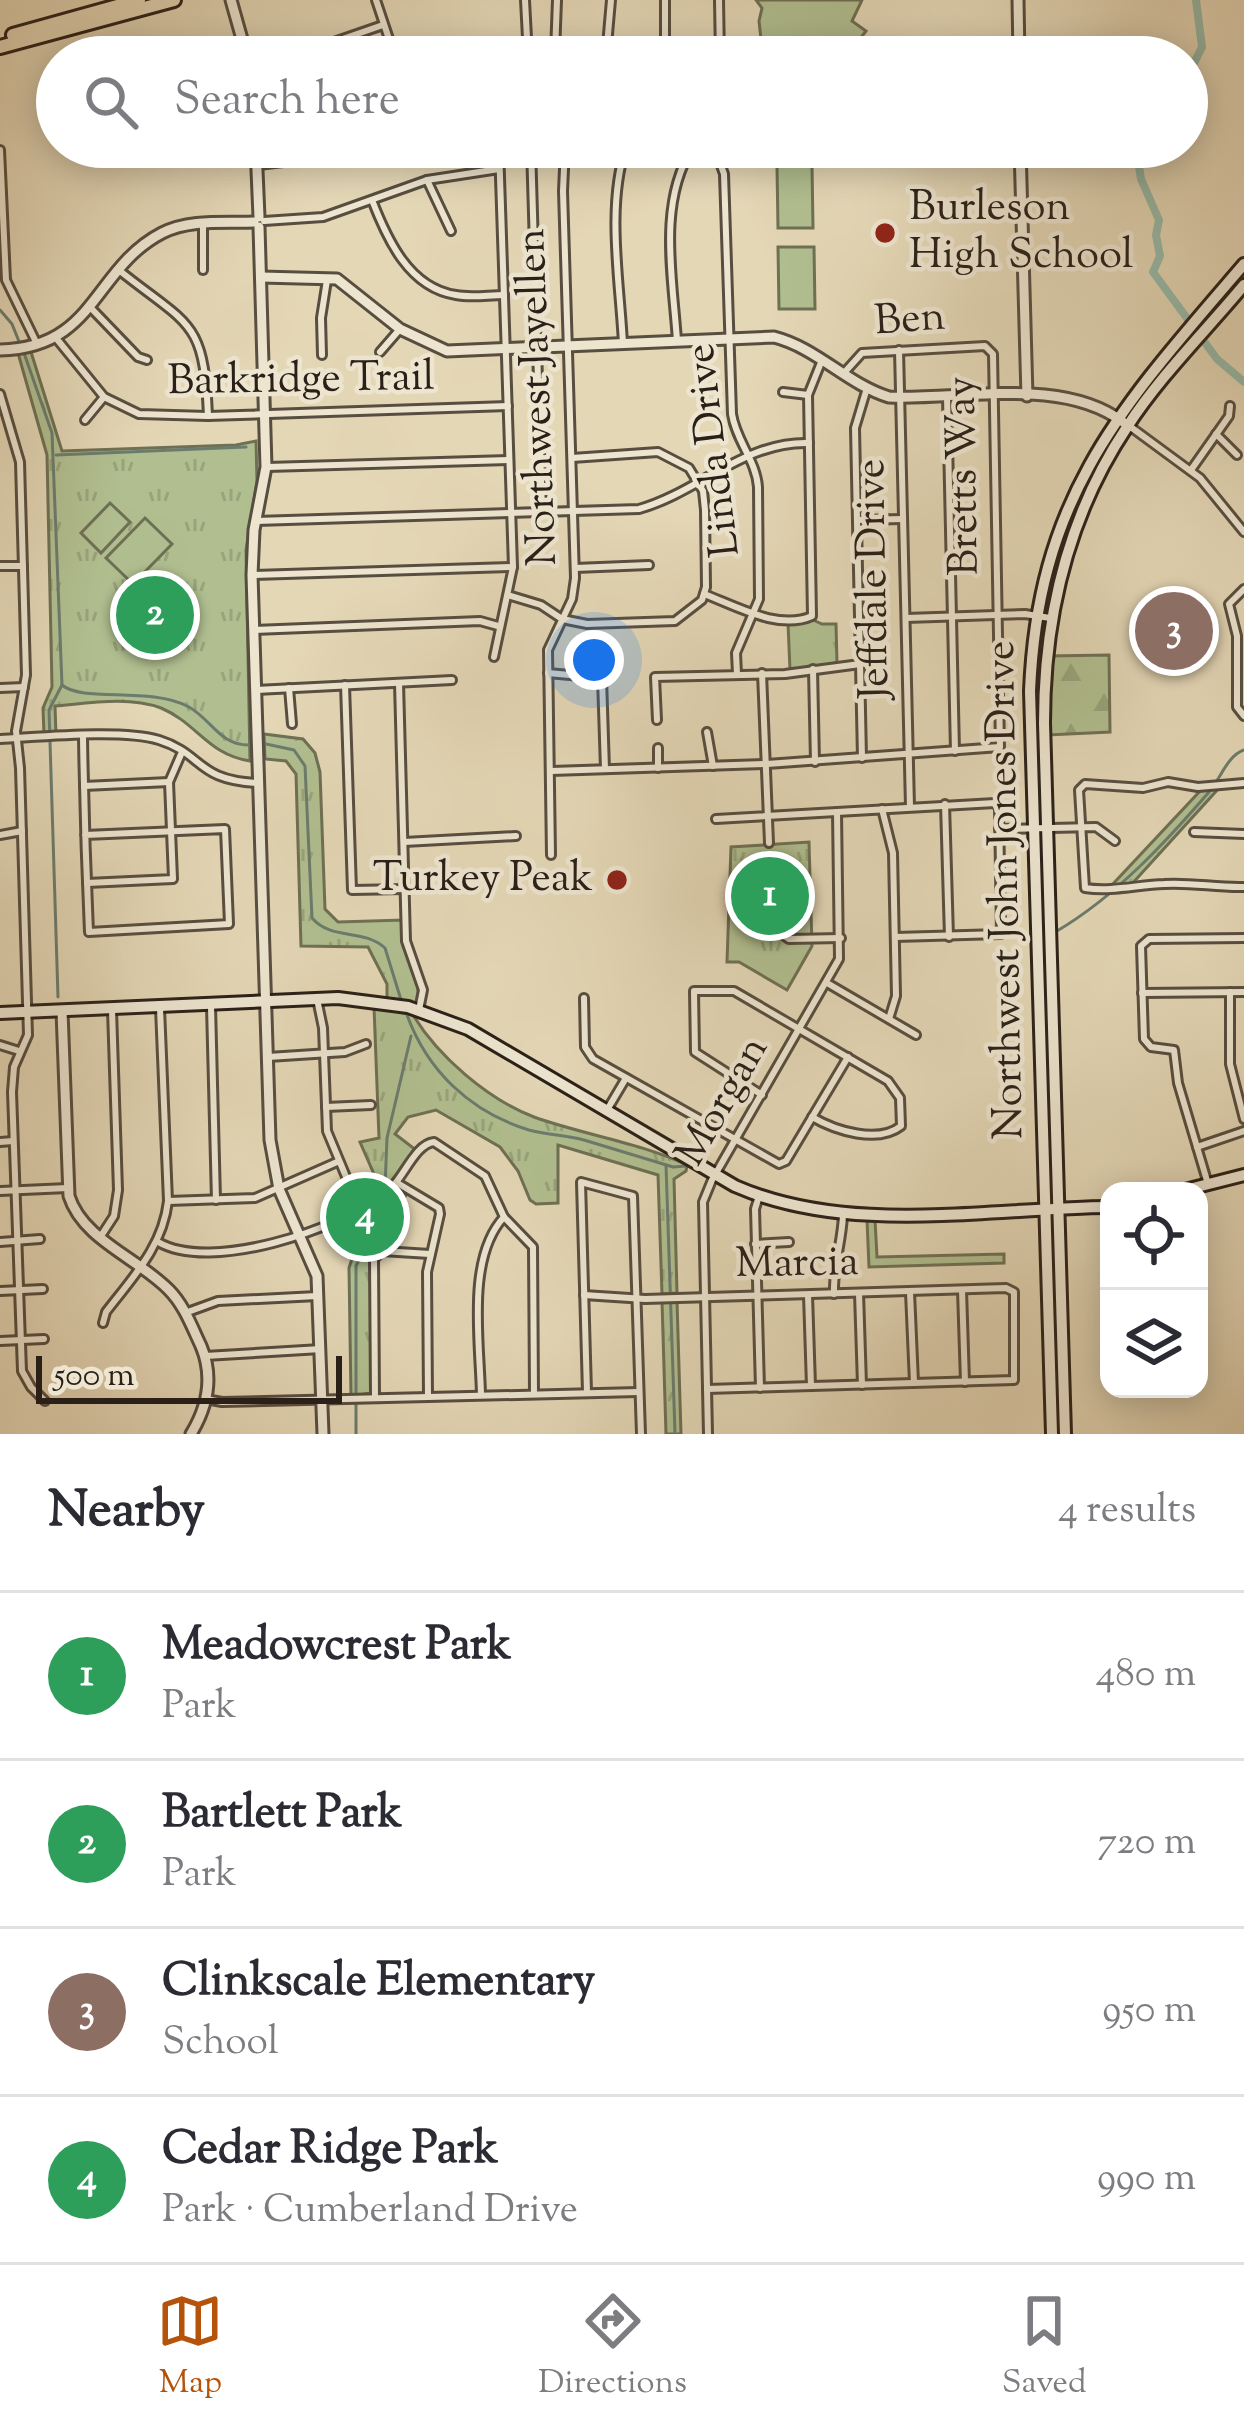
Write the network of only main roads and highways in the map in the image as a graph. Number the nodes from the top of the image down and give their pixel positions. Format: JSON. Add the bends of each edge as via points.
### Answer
{"nodes":[{"id":1,"x":139,"y":0,"type":"edge"},
{"id":2,"x":174,"y":0,"type":"edge"},
{"id":3,"x":99,"y":10,"type":"junction"},
{"id":4,"x":72,"y":28,"type":"junction"},
{"id":5,"x":0,"y":43,"type":"edge"},
{"id":6,"x":1244,"y":264,"type":"edge"},
{"id":7,"x":1244,"y":286,"type":"edge"},
{"id":8,"x":1210,"y":315,"type":"junction"},
{"id":9,"x":1122,"y":421,"type":"junction"},
{"id":10,"x":1044,"y":617,"type":"junction"},
{"id":11,"x":1046,"y":996,"type":"junction"},
{"id":12,"x":0,"y":1012,"type":"edge"},
{"id":13,"x":1244,"y":1175,"type":"edge"},
{"id":14,"x":1208,"y":1184,"type":"edge"},
{"id":15,"x":1100,"y":1207,"type":"edge"},
{"id":16,"x":1052,"y":1208,"type":"junction"},
{"id":17,"x":1058,"y":1396,"type":"junction"},
{"id":18,"x":1052,"y":1434,"type":"edge"},
{"id":19,"x":1065,"y":1434,"type":"edge"}],
"edges":[{"from":1,"to":3,"type":"main road"},
{"from":2,"to":4,"type":"main road"},
{"from":3,"to":4,"type":"main road"},
{"from":3,"to":5,"type":"main road"},
{"from":4,"to":5,"type":"main road"},
{"from":6,"to":8,"type":"main road","name":"Northwest John Jones Drive"},
{"from":7,"to":8,"type":"main road","name":"Northwest John Jones Drive"},
{"from":8,"to":9,"type":"main road","name":"Northwest John Jones Drive"},
{"from":8,"to":9,"type":"main road","name":"Northwest John Jones Drive","via":[[1176,344]]},
{"from":9,"to":10,"type":"main road","name":"Northwest John Jones Drive"},
{"from":10,"to":11,"type":"main road","name":"Northwest John Jones Drive"},
{"from":10,"to":11,"type":"main road","name":"Northwest John Jones Drive","via":[[1030,691]]},
{"from":11,"to":16,"type":"main road","name":"Northwest John Jones Drive"},
{"from":12,"to":16,"type":"main road","via":[[316,999],[393,1004],[468,1030],[715,1174],[800,1209]]},
{"from":13,"to":14,"type":"main road"},
{"from":15,"to":16,"type":"main road"},
{"from":16,"to":17,"type":"main road","name":"Northwest John Jones Drive"},
{"from":17,"to":18,"type":"main road","name":"Northwest John Jones Drive"},
{"from":17,"to":19,"type":"main road","name":"Northwest John Jones Drive"}]}
